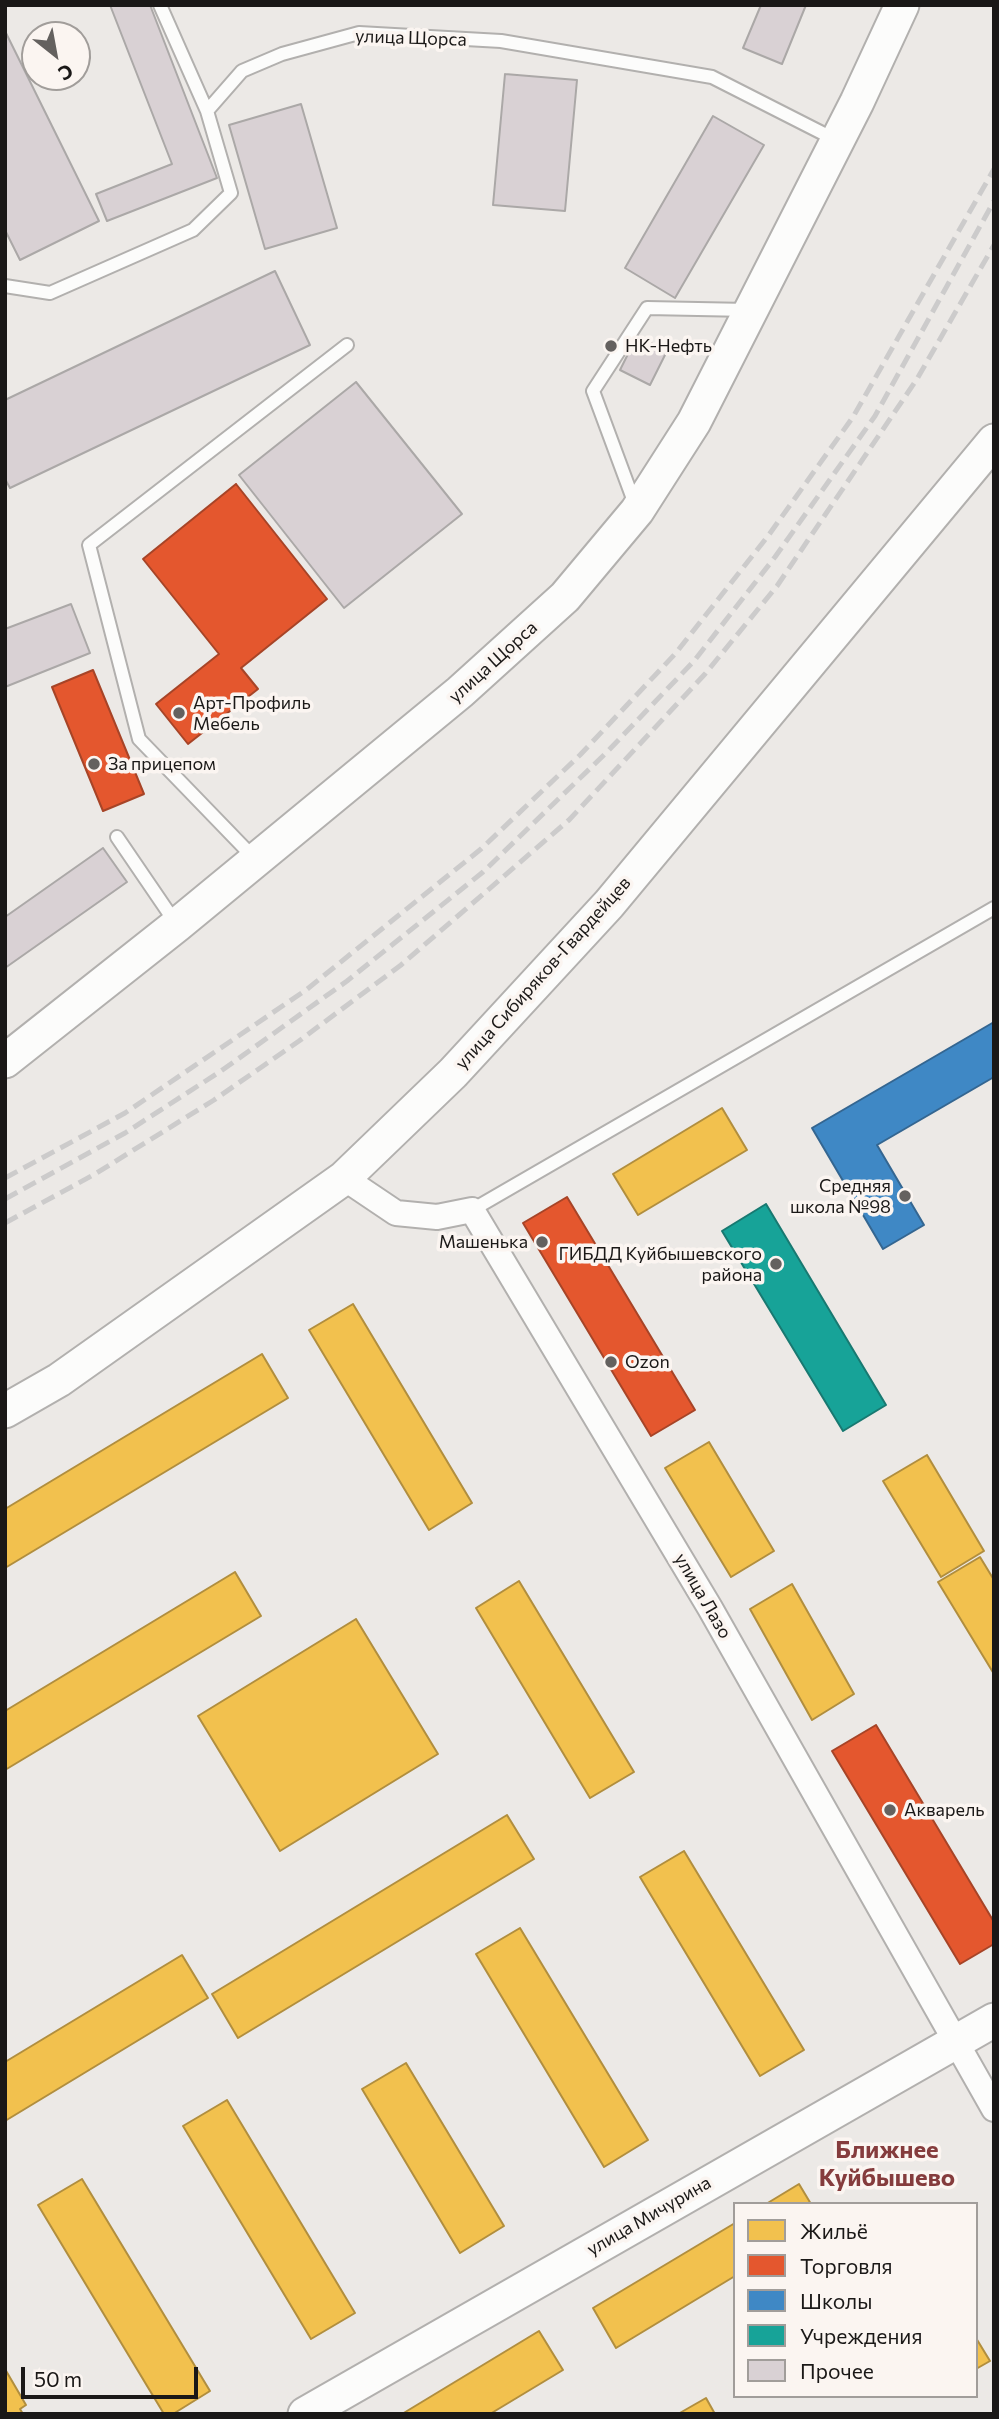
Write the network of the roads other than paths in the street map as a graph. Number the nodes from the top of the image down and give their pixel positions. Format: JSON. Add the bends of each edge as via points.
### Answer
{"nodes":[{"id":1,"x":160,"y":5,"type":"edge"},
{"id":2,"x":902,"y":5,"type":"edge"},
{"id":3,"x":207,"y":111,"type":"junction"},
{"id":4,"x":836,"y":140,"type":"junction"},
{"id":5,"x":5,"y":286,"type":"edge"},
{"id":6,"x":750,"y":310,"type":"junction"},
{"id":7,"x":347,"y":345,"type":"dead end"},
{"id":8,"x":994,"y":442,"type":"edge"},
{"id":9,"x":637,"y":511,"type":"junction"},
{"id":10,"x":117,"y":837,"type":"dead end"},
{"id":11,"x":256,"y":860,"type":"junction"},
{"id":12,"x":994,"y":908,"type":"edge"},
{"id":13,"x":177,"y":925,"type":"junction"},
{"id":14,"x":5,"y":1061,"type":"edge"},
{"id":15,"x":344,"y":1178,"type":"junction"},
{"id":16,"x":472,"y":1210,"type":"junction"},
{"id":17,"x":5,"y":1411,"type":"edge"},
{"id":18,"x":994,"y":2020,"type":"edge"},
{"id":19,"x":956,"y":2043,"type":"junction"},
{"id":20,"x":994,"y":2109,"type":"edge"},
{"id":21,"x":305,"y":2414,"type":"edge"}],
"edges":[{"from":1,"to":3,"type":"lane"},
{"from":2,"to":4,"type":"street","name":"улица Щорса"},
{"from":3,"to":4,"type":"lane","name":"улица Щорса","via":[[242,71],[282,54],[359,33],[501,41],[712,78]]},
{"from":3,"to":5,"type":"lane","via":[[231,193],[193,230],[50,293]]},
{"from":4,"to":6,"type":"street","name":"улица Щорса"},
{"from":6,"to":9,"type":"street","name":"улица Щорса","via":[[694,422]]},
{"from":6,"to":9,"type":"lane","via":[[647,308],[593,391]]},
{"from":7,"to":11,"type":"lane","via":[[89,545],[139,739]]},
{"from":8,"to":15,"type":"street","name":"улица Сибиряков-Гвардейцев","via":[[609,904],[453,1073]]},
{"from":9,"to":11,"type":"street","name":"улица Щорса","via":[[565,597],[460,692]]},
{"from":10,"to":13,"type":"lane"},
{"from":11,"to":13,"type":"street","name":"улица Щорса"},
{"from":12,"to":16,"type":"lane"},
{"from":13,"to":14,"type":"street","name":"улица Щорса"},
{"from":15,"to":16,"type":"street","via":[[396,1213],[437,1217]]},
{"from":15,"to":17,"type":"street","name":"улица Сибиряков-Гвардейцев","via":[[59,1380]]},
{"from":16,"to":19,"type":"street","name":"улица Лазо","via":[[656,1514]]},
{"from":18,"to":19,"type":"street","name":"улица Мичурина"},
{"from":19,"to":20,"type":"street","name":"улица Лазо"},
{"from":19,"to":21,"type":"street","name":"улица Мичурина"}]}
